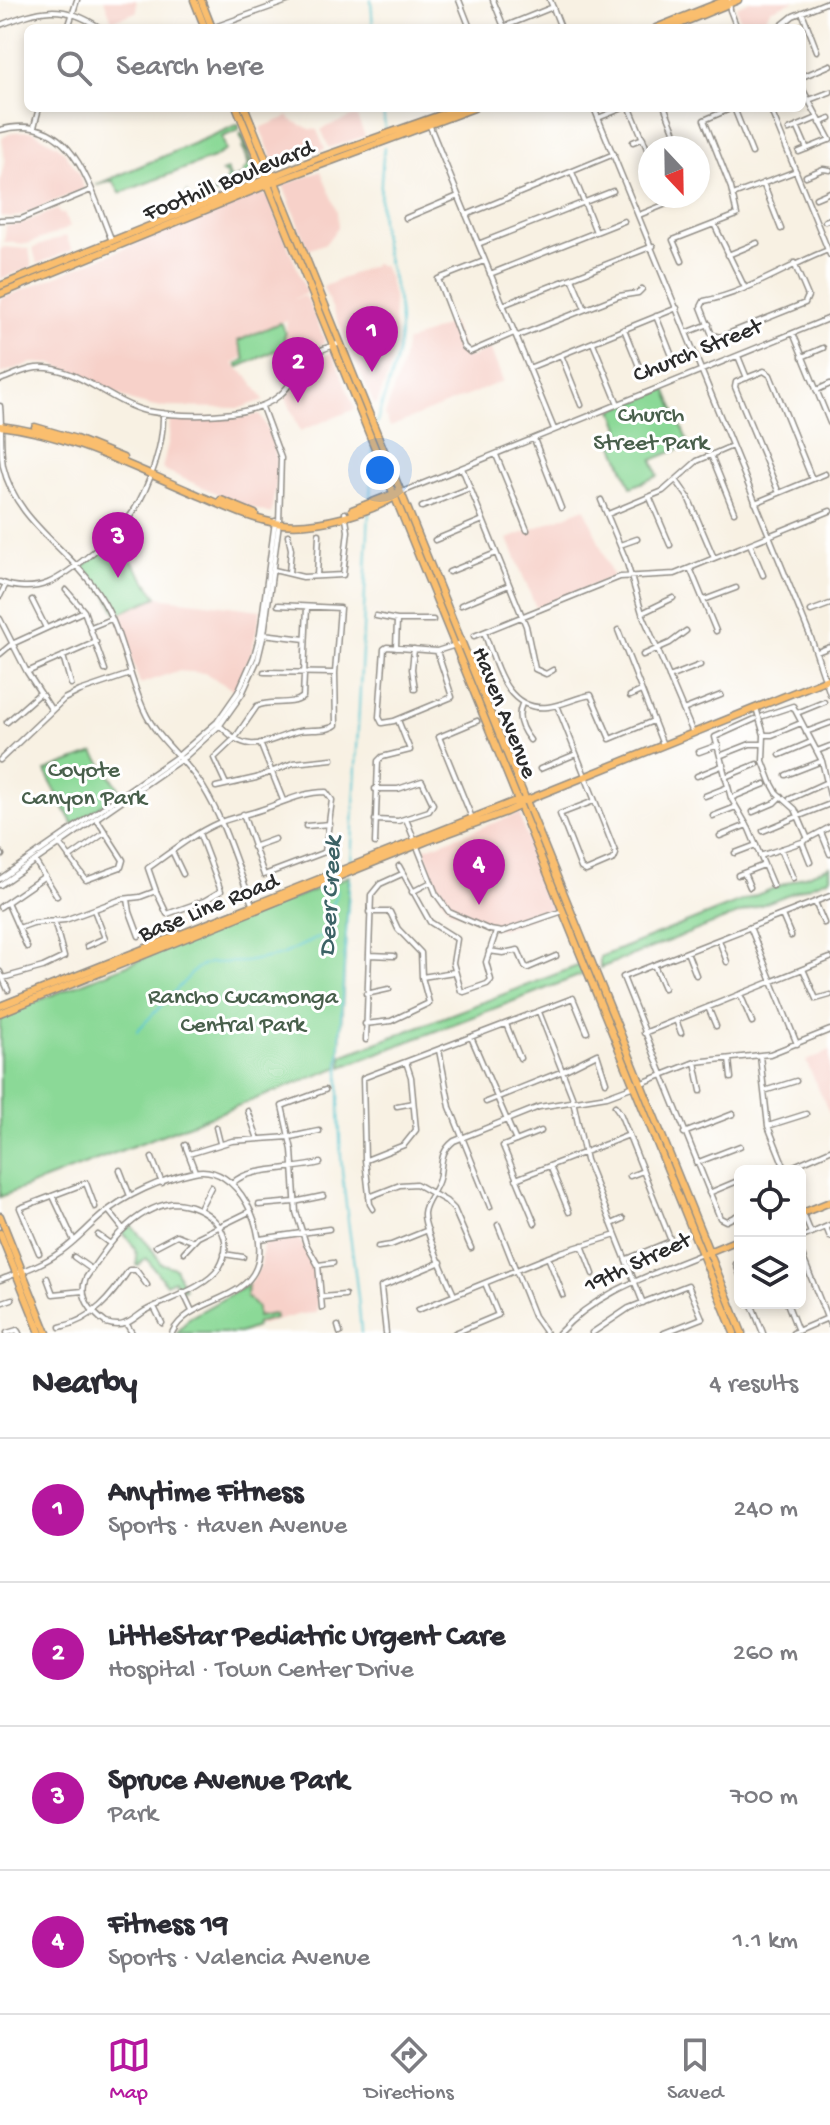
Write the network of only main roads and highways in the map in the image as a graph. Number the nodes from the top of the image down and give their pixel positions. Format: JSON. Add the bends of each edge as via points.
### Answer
{"nodes":[{"id":1,"x":194,"y":0,"type":"edge"},
{"id":2,"x":201,"y":0,"type":"edge"},
{"id":3,"x":738,"y":0,"type":"edge"},
{"id":4,"x":728,"y":1,"type":"edge"},
{"id":5,"x":203,"y":24,"type":"edge"},
{"id":6,"x":210,"y":24,"type":"edge"},
{"id":7,"x":667,"y":24,"type":"edge"},
{"id":8,"x":679,"y":24,"type":"edge"},
{"id":9,"x":239,"y":112,"type":"edge"},
{"id":10,"x":246,"y":112,"type":"edge"},
{"id":11,"x":451,"y":112,"type":"edge"},
{"id":12,"x":461,"y":112,"type":"edge"},
{"id":13,"x":429,"y":122,"type":"junction"},
{"id":14,"x":271,"y":180,"type":"junction"},
{"id":15,"x":114,"y":244,"type":"junction"},
{"id":16,"x":0,"y":286,"type":"edge"},
{"id":17,"x":0,"y":294,"type":"edge"},
{"id":18,"x":0,"y":424,"type":"edge"},
{"id":19,"x":397,"y":494,"type":"junction"},
{"id":20,"x":828,"y":679,"type":"edge"},
{"id":21,"x":523,"y":802,"type":"junction"},
{"id":22,"x":415,"y":842,"type":"junction"},
{"id":23,"x":253,"y":908,"type":"junction"},
{"id":24,"x":0,"y":1006,"type":"edge"},
{"id":25,"x":0,"y":1013,"type":"edge"},
{"id":26,"x":830,"y":1202,"type":"edge"},
{"id":27,"x":806,"y":1209,"type":"edge"},
{"id":28,"x":0,"y":1216,"type":"edge"},
{"id":29,"x":0,"y":1233,"type":"edge"},
{"id":30,"x":734,"y":1241,"type":"edge"},
{"id":31,"x":705,"y":1253,"type":"junction"},
{"id":32,"x":19,"y":1273,"type":"junction"},
{"id":33,"x":40,"y":1333,"type":"edge"},
{"id":34,"x":47,"y":1333,"type":"edge"},
{"id":35,"x":734,"y":1333,"type":"edge"},
{"id":36,"x":742,"y":1333,"type":"edge"}],
"edges":[{"from":1,"to":5,"type":"main road"},
{"from":2,"to":6,"type":"main road"},
{"from":3,"to":4,"type":"main road"},
{"from":4,"to":7,"type":"main road"},
{"from":4,"to":8,"type":"main road"},
{"from":9,"to":14,"type":"main road","name":"Haven Avenue"},
{"from":10,"to":14,"type":"main road","name":"Haven Avenue"},
{"from":11,"to":13,"type":"main road","name":"Foothill Boulevard"},
{"from":12,"to":13,"type":"main road","name":"Foothill Boulevard"},
{"from":13,"to":14,"type":"main road","name":"Foothill Boulevard"},
{"from":14,"to":15,"type":"main road","name":"Foothill Boulevard"},
{"from":14,"to":19,"type":"main road","name":"Haven Avenue"},
{"from":15,"to":16,"type":"main road","name":"Foothill Boulevard"},
{"from":15,"to":17,"type":"main road","name":"Foothill Boulevard"},
{"from":18,"to":19,"type":"main road","name":"Church Street","via":[[51,435],[233,510],[277,521],[315,524]]},
{"from":19,"to":21,"type":"main road","name":"Haven Avenue"},
{"from":20,"to":21,"type":"main road","name":"Base Line Road"},
{"from":21,"to":22,"type":"main road","name":"Base Line Road"},
{"from":21,"to":22,"type":"main road","name":"Base Line Road"},
{"from":21,"to":31,"type":"main road","name":"Haven Avenue"},
{"from":22,"to":23,"type":"main road","name":"Base Line Road"},
{"from":23,"to":24,"type":"main road","name":"Base Line Road"},
{"from":23,"to":25,"type":"main road","name":"Base Line Road"},
{"from":26,"to":27,"type":"main road"},
{"from":28,"to":32,"type":"main road"},
{"from":29,"to":32,"type":"main road"},
{"from":30,"to":31,"type":"main road","name":"19th Street"},
{"from":31,"to":35,"type":"main road","name":"Haven Avenue"},
{"from":31,"to":36,"type":"main road","name":"Haven Avenue"},
{"from":32,"to":33,"type":"main road"},
{"from":32,"to":34,"type":"main road"}]}
